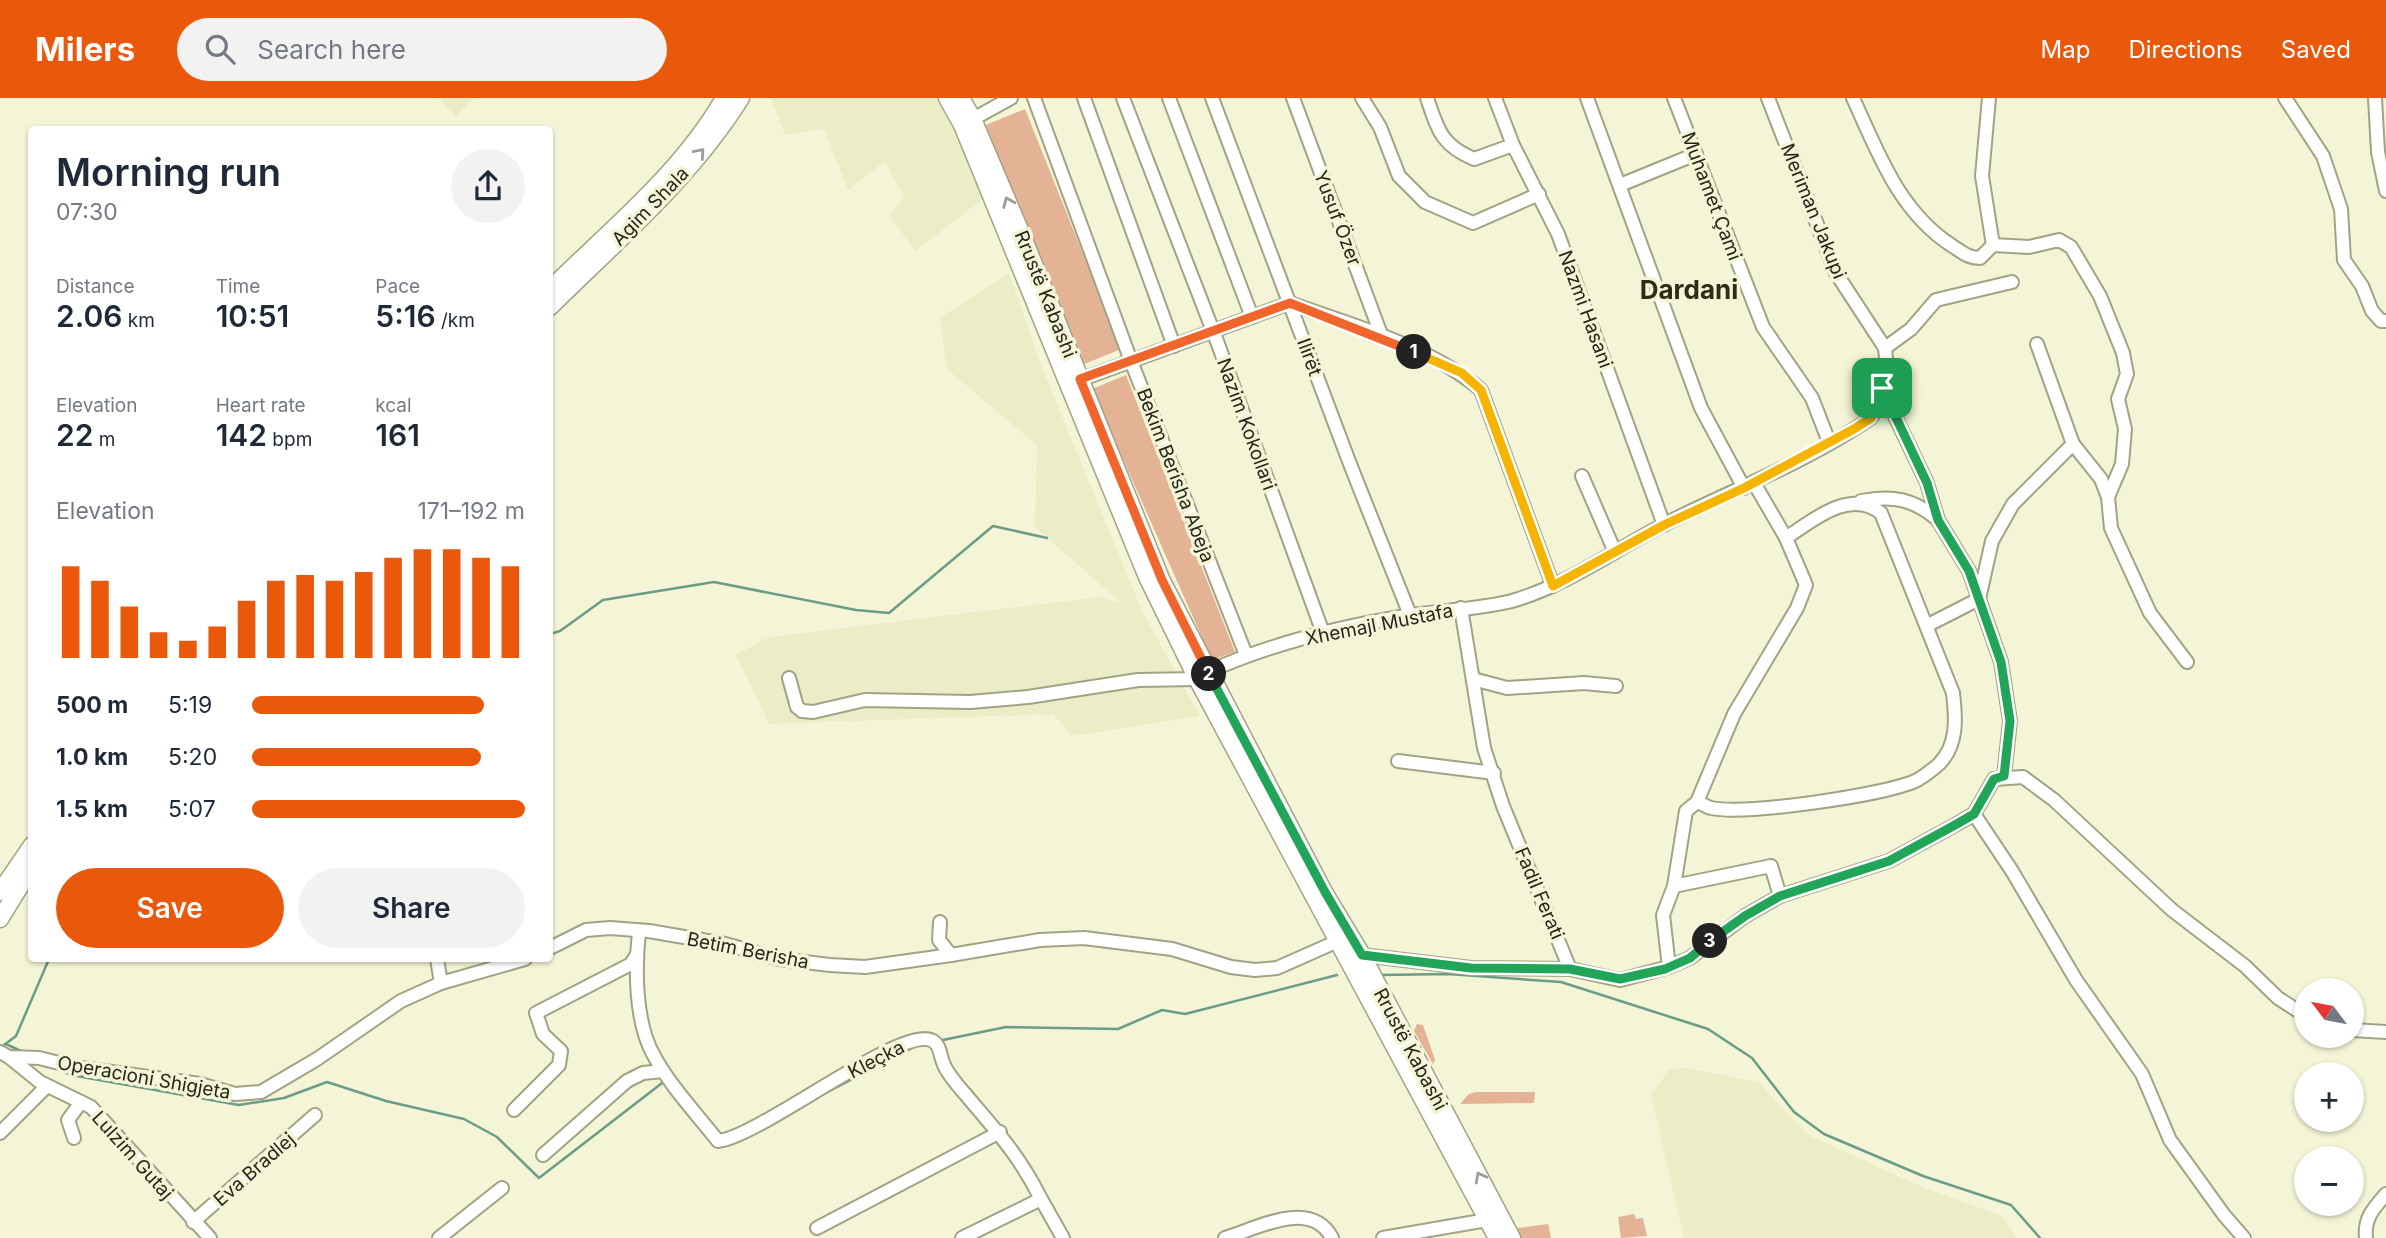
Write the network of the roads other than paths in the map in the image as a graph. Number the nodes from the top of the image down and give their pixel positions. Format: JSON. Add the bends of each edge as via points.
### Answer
{"nodes":[{"id":1,"x":724,"y":98,"type":"edge"},
{"id":2,"x":741,"y":98,"type":"edge"},
{"id":3,"x":947,"y":98,"type":"edge"},
{"id":4,"x":961,"y":98,"type":"edge"},
{"id":5,"x":1011,"y":98,"type":"edge"},
{"id":6,"x":1034,"y":98,"type":"edge"},
{"id":7,"x":1084,"y":98,"type":"edge"},
{"id":8,"x":1123,"y":98,"type":"edge"},
{"id":9,"x":1170,"y":98,"type":"edge"},
{"id":10,"x":1212,"y":98,"type":"edge"},
{"id":11,"x":1293,"y":98,"type":"edge"},
{"id":12,"x":1362,"y":98,"type":"edge"},
{"id":13,"x":1427,"y":98,"type":"edge"},
{"id":14,"x":1495,"y":98,"type":"edge"},
{"id":15,"x":1587,"y":98,"type":"edge"},
{"id":16,"x":1674,"y":98,"type":"edge"},
{"id":17,"x":1768,"y":98,"type":"edge"},
{"id":18,"x":1853,"y":98,"type":"edge"},
{"id":19,"x":1989,"y":98,"type":"edge"},
{"id":20,"x":2285,"y":98,"type":"edge"},
{"id":21,"x":2375,"y":98,"type":"edge"},
{"id":22,"x":973,"y":119,"type":"junction"},
{"id":23,"x":1513,"y":145,"type":"junction"},
{"id":24,"x":1696,"y":154,"type":"junction"},
{"id":25,"x":1620,"y":185,"type":"junction"},
{"id":26,"x":2386,"y":191,"type":"edge"},
{"id":27,"x":1539,"y":194,"type":"junction"},
{"id":28,"x":1993,"y":245,"type":"junction"},
{"id":29,"x":2012,"y":282,"type":"dead end"},
{"id":30,"x":553,"y":286,"type":"edge"},
{"id":31,"x":1290,"y":303,"type":"junction"},
{"id":32,"x":553,"y":304,"type":"edge"},
{"id":33,"x":1252,"y":317,"type":"junction"},
{"id":34,"x":2386,"y":321,"type":"edge"},
{"id":35,"x":1213,"y":332,"type":"junction"},
{"id":36,"x":1382,"y":337,"type":"junction"},
{"id":37,"x":2037,"y":344,"type":"dead end"},
{"id":38,"x":1174,"y":346,"type":"junction"},
{"id":39,"x":1885,"y":348,"type":"junction"},
{"id":40,"x":1131,"y":361,"type":"junction"},
{"id":41,"x":1074,"y":382,"type":"junction"},
{"id":42,"x":1882,"y":388,"type":"junction"},
{"id":43,"x":1829,"y":442,"type":"junction"},
{"id":44,"x":2073,"y":444,"type":"junction"},
{"id":45,"x":1582,"y":476,"type":"dead end"},
{"id":46,"x":1749,"y":486,"type":"junction"},
{"id":47,"x":2108,"y":496,"type":"junction"},
{"id":48,"x":1855,"y":502,"type":"junction"},
{"id":49,"x":1938,"y":520,"type":"junction"},
{"id":50,"x":1664,"y":525,"type":"junction"},
{"id":51,"x":1786,"y":538,"type":"junction"},
{"id":52,"x":1615,"y":552,"type":"junction"},
{"id":53,"x":1553,"y":586,"type":"junction"},
{"id":54,"x":1979,"y":599,"type":"junction"},
{"id":55,"x":1461,"y":608,"type":"junction"},
{"id":56,"x":1410,"y":615,"type":"junction"},
{"id":57,"x":1928,"y":625,"type":"junction"},
{"id":58,"x":1323,"y":633,"type":"junction"},
{"id":59,"x":1246,"y":655,"type":"junction"},
{"id":60,"x":2186,"y":662,"type":"dead end"},
{"id":61,"x":1202,"y":675,"type":"junction"},
{"id":62,"x":789,"y":678,"type":"dead end"},
{"id":63,"x":1474,"y":679,"type":"junction"},
{"id":64,"x":1616,"y":686,"type":"dead end"},
{"id":65,"x":1398,"y":761,"type":"dead end"},
{"id":66,"x":1494,"y":773,"type":"junction"},
{"id":67,"x":2004,"y":776,"type":"junction"},
{"id":68,"x":1697,"y":802,"type":"junction"},
{"id":69,"x":1974,"y":814,"type":"junction"},
{"id":70,"x":28,"y":851,"type":"edge"},
{"id":71,"x":28,"y":874,"type":"edge"},
{"id":72,"x":1674,"y":886,"type":"junction"},
{"id":73,"x":0,"y":892,"type":"edge"},
{"id":74,"x":1780,"y":896,"type":"junction"},
{"id":75,"x":0,"y":919,"type":"edge"},
{"id":76,"x":940,"y":922,"type":"dead end"},
{"id":77,"x":639,"y":932,"type":"junction"},
{"id":78,"x":1338,"y":941,"type":"junction"},
{"id":79,"x":553,"y":946,"type":"edge"},
{"id":80,"x":1362,"y":955,"type":"junction"},
{"id":81,"x":636,"y":956,"type":"junction"},
{"id":82,"x":951,"y":956,"type":"junction"},
{"id":83,"x":438,"y":962,"type":"edge"},
{"id":84,"x":515,"y":962,"type":"edge"},
{"id":85,"x":1669,"y":967,"type":"junction"},
{"id":86,"x":1570,"y":969,"type":"junction"},
{"id":87,"x":441,"y":983,"type":"junction"},
{"id":88,"x":2294,"y":1008,"type":"edge"},
{"id":89,"x":2364,"y":1031,"type":"edge"},
{"id":90,"x":2386,"y":1032,"type":"edge"},
{"id":91,"x":6,"y":1055,"type":"edge"},
{"id":92,"x":663,"y":1071,"type":"junction"},
{"id":93,"x":47,"y":1086,"type":"junction"},
{"id":94,"x":81,"y":1102,"type":"junction"},
{"id":95,"x":514,"y":1110,"type":"dead end"},
{"id":96,"x":315,"y":1115,"type":"dead end"},
{"id":97,"x":1000,"y":1132,"type":"junction"},
{"id":98,"x":0,"y":1133,"type":"edge"},
{"id":99,"x":74,"y":1138,"type":"dead end"},
{"id":100,"x":543,"y":1156,"type":"dead end"},
{"id":101,"x":502,"y":1188,"type":"dead end"},
{"id":102,"x":2386,"y":1194,"type":"edge"},
{"id":103,"x":1041,"y":1199,"type":"junction"},
{"id":104,"x":1487,"y":1220,"type":"junction"},
{"id":105,"x":193,"y":1222,"type":"junction"},
{"id":106,"x":817,"y":1228,"type":"dead end"},
{"id":107,"x":209,"y":1238,"type":"edge"},
{"id":108,"x":439,"y":1238,"type":"edge"},
{"id":109,"x":962,"y":1238,"type":"edge"},
{"id":110,"x":1063,"y":1238,"type":"edge"},
{"id":111,"x":1225,"y":1238,"type":"edge"},
{"id":112,"x":1332,"y":1238,"type":"edge"},
{"id":113,"x":1383,"y":1238,"type":"edge"},
{"id":114,"x":1497,"y":1238,"type":"edge"},
{"id":115,"x":1512,"y":1238,"type":"edge"},
{"id":116,"x":2244,"y":1238,"type":"edge"},
{"id":117,"x":2366,"y":1238,"type":"edge"}],
"edges":[{"from":1,"to":30,"type":"main road","name":"Agim Shala","via":[[711,121],[645,196]]},
{"from":32,"to":2,"type":"main road","name":"Agim Shala","one_way":true,"via":[[654,205],[723,128]]},
{"from":3,"to":41,"type":"main road","name":"Rrustë Kabashi"},
{"from":4,"to":22,"type":"main road","name":"Rrustë Kabashi"},
{"from":5,"to":22,"type":"street"},
{"from":6,"to":40,"type":"street","name":"Bekim Berisha Abeja"},
{"from":7,"to":38,"type":"street"},
{"from":8,"to":35,"type":"street","name":"Nazim Kokollari"},
{"from":9,"to":33,"type":"street"},
{"from":10,"to":31,"type":"street","name":"Ilirët"},
{"from":11,"to":36,"type":"street","name":"Yusuf Özer"},
{"from":12,"to":27,"type":"street","via":[[1380,127],[1399,176],[1425,202],[1474,223]]},
{"from":13,"to":23,"type":"street","via":[[1440,135],[1453,150],[1474,159]]},
{"from":14,"to":23,"type":"street","name":"Nazmi Hasani"},
{"from":15,"to":25,"type":"street"},
{"from":16,"to":24,"type":"street","name":"Muhamet Çami"},
{"from":17,"to":39,"type":"street","name":"Meriman Jakupi","via":[[1836,273]]},
{"from":18,"to":28,"type":"street","via":[[1885,171],[1908,206],[1942,240],[1970,258],[1980,258]]},
{"from":19,"to":28,"type":"street","via":[[1982,176]]},
{"from":20,"to":34,"type":"street","via":[[2323,156],[2337,190],[2344,260],[2372,311]]},
{"from":21,"to":26,"type":"street"},
{"from":41,"to":22,"type":"main road","name":"Rrustë Kabashi","one_way":true},
{"from":23,"to":27,"type":"street","name":"Nazmi Hasani"},
{"from":24,"to":25,"type":"street"},
{"from":24,"to":43,"type":"street","name":"Muhamet Çami","via":[[1763,327],[1812,398]]},
{"from":25,"to":46,"type":"street","via":[[1701,408]]},
{"from":27,"to":50,"type":"street","name":"Nazmi Hasani","via":[[1558,234]]},
{"from":28,"to":47,"type":"street","via":[[2029,247],[2059,240],[2071,247],[2100,296],[2127,374],[2118,400],[2125,429],[2122,464]]},
{"from":29,"to":39,"type":"street","via":[[1936,300],[1911,329]]},
{"from":31,"to":33,"type":"street"},
{"from":31,"to":36,"type":"street"},
{"from":31,"to":56,"type":"street","name":"Ilirët"},
{"from":33,"to":35,"type":"street"},
{"from":35,"to":38,"type":"street"},
{"from":35,"to":58,"type":"street","name":"Nazim Kokollari"},
{"from":36,"to":53,"type":"street","via":[[1462,373],[1481,390]]},
{"from":37,"to":44,"type":"street"},
{"from":38,"to":40,"type":"street"},
{"from":39,"to":42,"type":"street","via":[[1887,369]]},
{"from":40,"to":41,"type":"street"},
{"from":40,"to":59,"type":"street","name":"Bekim Berisha Abeja"},
{"from":41,"to":61,"type":"main road","name":"Rrustë Kabashi"},
{"from":42,"to":43,"type":"street","name":"Xhemajl Mustafa","via":[[1871,418]]},
{"from":42,"to":49,"type":"street","via":[[1927,483]]},
{"from":43,"to":46,"type":"street","name":"Xhemajl Mustafa"},
{"from":44,"to":47,"type":"street","via":[[2096,470]]},
{"from":44,"to":54,"type":"street","via":[[2013,504],[1992,541]]},
{"from":45,"to":52,"type":"street"},
{"from":46,"to":50,"type":"street","name":"Xhemajl Mustafa"},
{"from":46,"to":51,"type":"street"},
{"from":47,"to":60,"type":"street","via":[[2111,528],[2150,613]]},
{"from":48,"to":49,"type":"street","via":[[1874,498],[1917,503]]},
{"from":48,"to":51,"type":"street"},
{"from":48,"to":57,"type":"street","via":[[1881,513]]},
{"from":49,"to":54,"type":"street","via":[[1969,571]]},
{"from":50,"to":52,"type":"street","name":"Xhemajl Mustafa"},
{"from":51,"to":68,"type":"street","via":[[1806,584],[1797,608],[1734,714]]},
{"from":52,"to":53,"type":"street","name":"Xhemajl Mustafa"},
{"from":53,"to":55,"type":"street","name":"Xhemajl Mustafa","via":[[1510,601]]},
{"from":54,"to":57,"type":"street"},
{"from":54,"to":67,"type":"street","via":[[2001,662],[2010,721]]},
{"from":55,"to":56,"type":"street","name":"Xhemajl Mustafa"},
{"from":55,"to":63,"type":"street","name":"Fadil Ferati"},
{"from":56,"to":58,"type":"street","name":"Xhemajl Mustafa"},
{"from":57,"to":68,"type":"street","via":[[1953,693],[1957,720],[1952,742],[1940,762],[1916,781],[1866,794],[1739,808],[1711,808]]},
{"from":58,"to":59,"type":"street","name":"Xhemajl Mustafa"},
{"from":59,"to":61,"type":"street","name":"Xhemajl Mustafa"},
{"from":61,"to":62,"type":"street","via":[[970,702],[865,700],[813,712],[797,707]]},
{"from":61,"to":78,"type":"main road","name":"Rrustë Kabashi"},
{"from":61,"to":80,"type":"main road","name":"Rrustë Kabashi"},
{"from":63,"to":64,"type":"street","via":[[1507,688],[1584,683]]},
{"from":63,"to":66,"type":"street","name":"Fadil Ferati","via":[[1476,710]]},
{"from":65,"to":66,"type":"street"},
{"from":66,"to":86,"type":"street","name":"Fadil Ferati","via":[[1503,806]]},
{"from":67,"to":69,"type":"street","via":[[1994,779]]},
{"from":67,"to":88,"type":"street","via":[[2023,776],[2054,800],[2172,910]]},
{"from":68,"to":72,"type":"street","via":[[1686,811]]},
{"from":69,"to":74,"type":"street","via":[[1889,861]]},
{"from":69,"to":116,"type":"street","via":[[2076,981],[2142,1073],[2171,1140]]},
{"from":70,"to":73,"type":"main road"},
{"from":71,"to":75,"type":"main road"},
{"from":72,"to":74,"type":"street","via":[[1770,866]]},
{"from":72,"to":85,"type":"street","via":[[1663,915]]},
{"from":74,"to":85,"type":"street","via":[[1690,958]]},
{"from":76,"to":82,"type":"street","via":[[939,940]]},
{"from":77,"to":79,"type":"street","name":"Betim Berisha","via":[[596,929]]},
{"from":77,"to":81,"type":"street"},
{"from":77,"to":82,"type":"street","name":"Betim Berisha","via":[[830,965],[865,967]]},
{"from":78,"to":82,"type":"street","name":"Betim Berisha","via":[[1277,968],[1255,970],[1172,949],[1084,938],[1040,940]]},
{"from":78,"to":104,"type":"main road","name":"Rrustë Kabashi"},
{"from":80,"to":86,"type":"street","via":[[1471,968]]},
{"from":115,"to":80,"type":"main road","name":"Rrustë Kabashi","one_way":true},
{"from":81,"to":92,"type":"street","via":[[642,1019],[651,1052]]},
{"from":81,"to":95,"type":"street","via":[[631,964],[536,1013],[543,1034],[561,1051],[561,1058]]},
{"from":83,"to":87,"type":"street"},
{"from":84,"to":87,"type":"street"},
{"from":85,"to":86,"type":"street","via":[[1620,979]]},
{"from":87,"to":91,"type":"street","name":"Operacioni Shigjeta","via":[[401,1001],[261,1092],[234,1094],[200,1084]]},
{"from":89,"to":90,"type":"street"},
{"from":91,"to":93,"type":"street","name":"Lulzim Gutaj"},
{"from":92,"to":97,"type":"street","name":"Kleçka","via":[[718,1141],[724,1141],[883,1053],[916,1039],[933,1041],[948,1072]]},
{"from":92,"to":100,"type":"street","via":[[627,1081]]},
{"from":93,"to":94,"type":"street","name":"Lulzim Gutaj"},
{"from":93,"to":98,"type":"street"},
{"from":94,"to":99,"type":"street","via":[[68,1120]]},
{"from":94,"to":105,"type":"street","name":"Lulzim Gutaj","via":[[105,1121]]},
{"from":96,"to":105,"type":"street","name":"Eva Bradlej"},
{"from":97,"to":103,"type":"street","name":"Kleçka","via":[[1023,1162]]},
{"from":97,"to":106,"type":"street"},
{"from":101,"to":108,"type":"street"},
{"from":102,"to":117,"type":"street","via":[[2365,1224]]},
{"from":103,"to":109,"type":"street"},
{"from":103,"to":110,"type":"street","name":"Kleçka"},
{"from":104,"to":113,"type":"street"},
{"from":104,"to":114,"type":"main road","name":"Rrustë Kabashi"},
{"from":105,"to":107,"type":"street","name":"Lulzim Gutaj"},
{"from":111,"to":112,"type":"street","via":[[1295,1216],[1313,1218]]}]}
